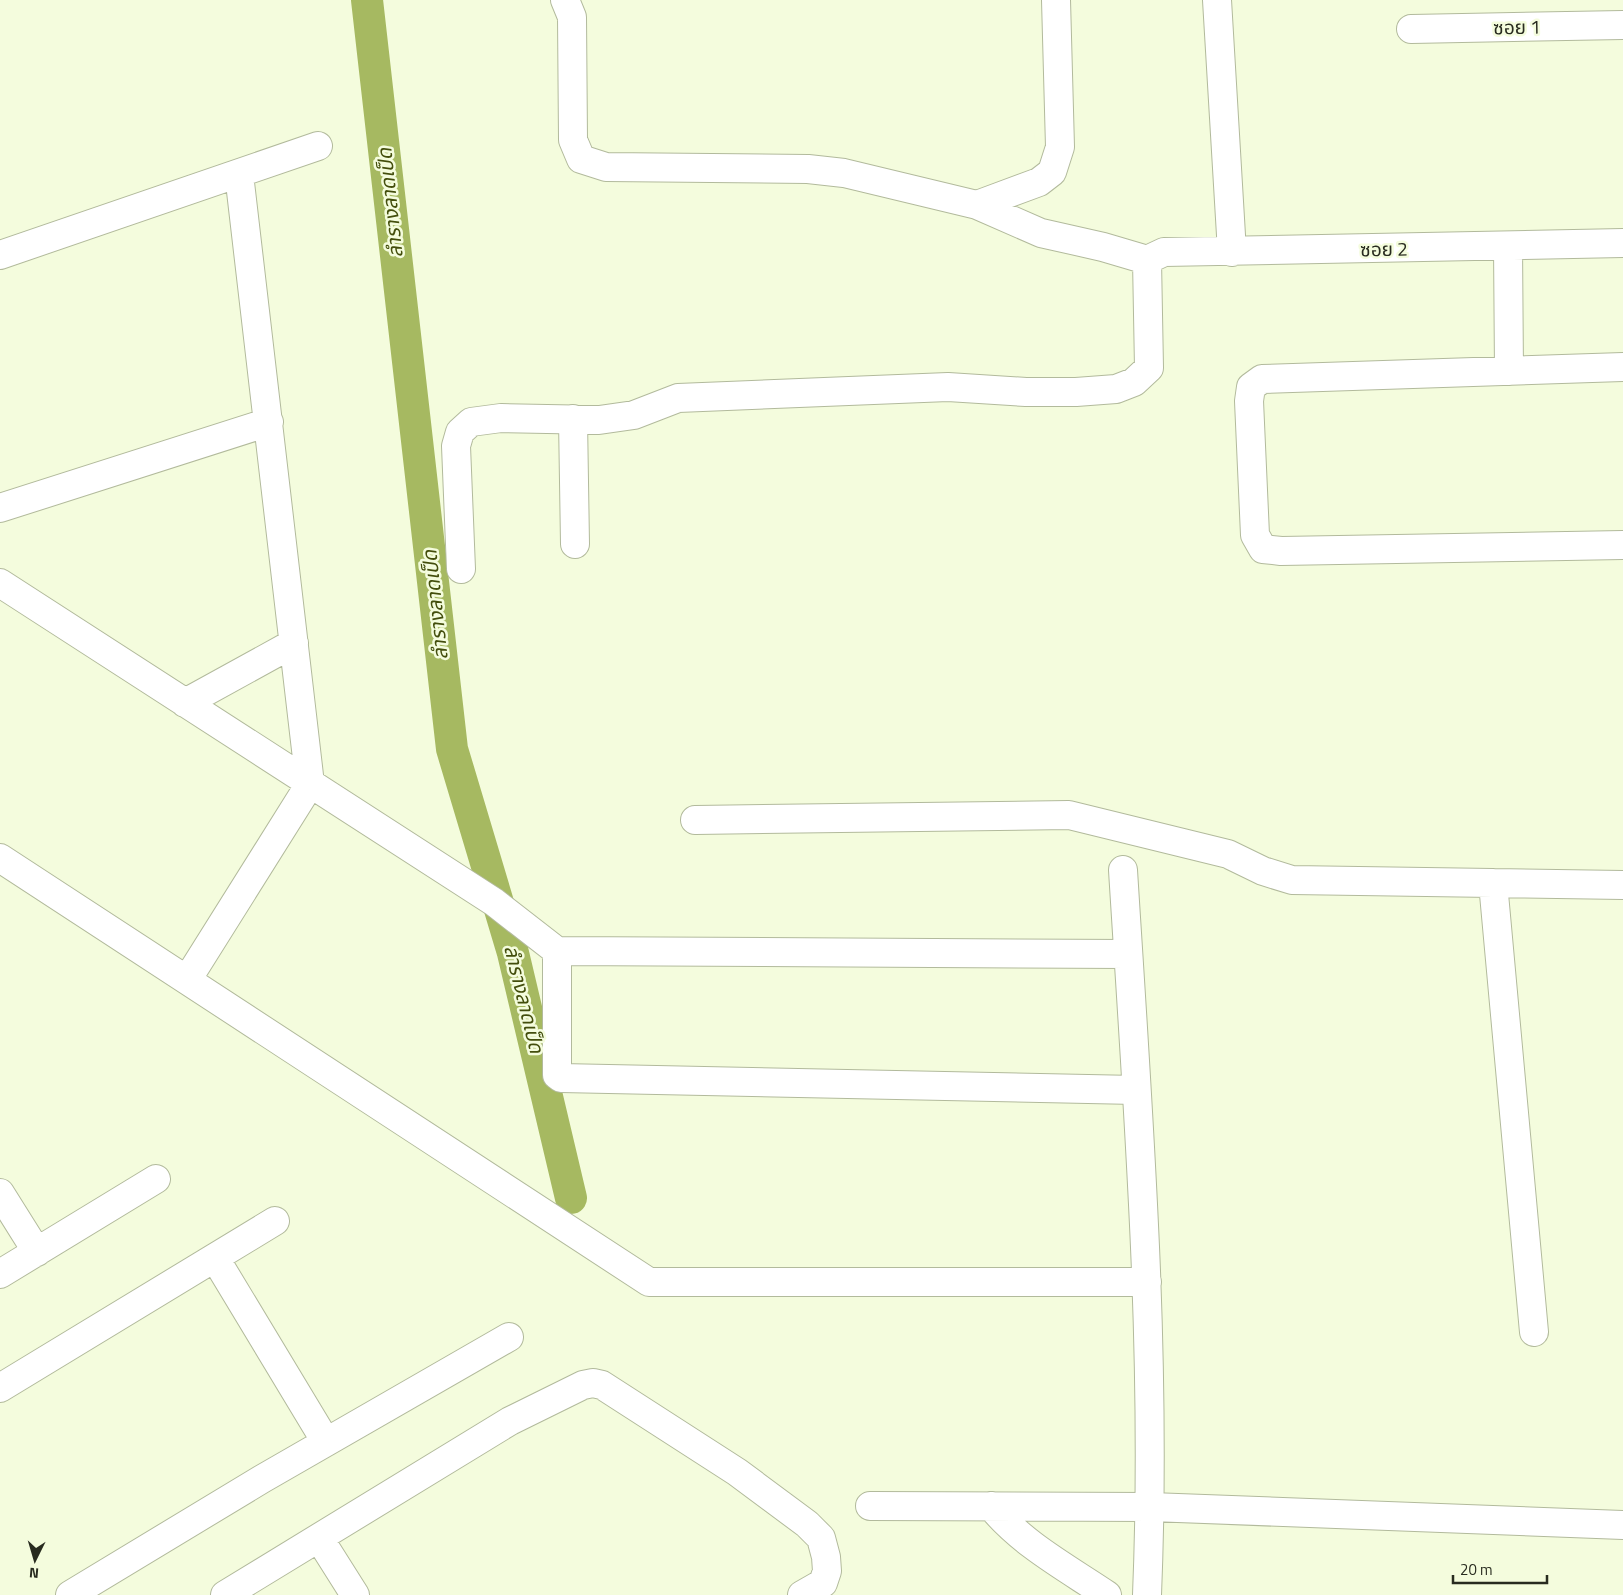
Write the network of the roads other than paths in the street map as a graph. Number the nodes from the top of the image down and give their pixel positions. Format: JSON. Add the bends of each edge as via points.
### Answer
{"nodes":[{"id":1,"x":565,"y":0,"type":"edge"},
{"id":2,"x":1056,"y":0,"type":"edge"},
{"id":3,"x":1217,"y":0,"type":"edge"},
{"id":4,"x":1623,"y":25,"type":"edge"},
{"id":5,"x":1411,"y":29,"type":"dead end"},
{"id":6,"x":318,"y":146,"type":"dead end"},
{"id":7,"x":239,"y":174,"type":"junction"},
{"id":8,"x":977,"y":205,"type":"junction"},
{"id":9,"x":1623,"y":243,"type":"edge"},
{"id":10,"x":1508,"y":246,"type":"junction"},
{"id":11,"x":1232,"y":252,"type":"junction"},
{"id":12,"x":0,"y":255,"type":"edge"},
{"id":13,"x":1147,"y":260,"type":"junction"},
{"id":14,"x":1623,"y":367,"type":"edge"},
{"id":15,"x":1509,"y":371,"type":"junction"},
{"id":16,"x":573,"y":419,"type":"junction"},
{"id":17,"x":269,"y":422,"type":"junction"},
{"id":18,"x":0,"y":508,"type":"edge"},
{"id":19,"x":575,"y":544,"type":"dead end"},
{"id":20,"x":1623,"y":545,"type":"edge"},
{"id":21,"x":461,"y":569,"type":"dead end"},
{"id":22,"x":0,"y":583,"type":"edge"},
{"id":23,"x":294,"y":643,"type":"junction"},
{"id":24,"x":185,"y":703,"type":"junction"},
{"id":25,"x":310,"y":784,"type":"junction"},
{"id":26,"x":695,"y":820,"type":"dead end"},
{"id":27,"x":0,"y":858,"type":"edge"},
{"id":28,"x":1123,"y":870,"type":"dead end"},
{"id":29,"x":1493,"y":883,"type":"junction"},
{"id":30,"x":1623,"y":885,"type":"edge"},
{"id":31,"x":558,"y":951,"type":"junction"},
{"id":32,"x":1128,"y":954,"type":"junction"},
{"id":33,"x":187,"y":980,"type":"junction"},
{"id":34,"x":1136,"y":1090,"type":"junction"},
{"id":35,"x":156,"y":1179,"type":"dead end"},
{"id":36,"x":0,"y":1193,"type":"edge"},
{"id":37,"x":275,"y":1222,"type":"dead end"},
{"id":38,"x":37,"y":1252,"type":"junction"},
{"id":39,"x":214,"y":1258,"type":"junction"},
{"id":40,"x":0,"y":1274,"type":"edge"},
{"id":41,"x":1147,"y":1282,"type":"junction"},
{"id":42,"x":1534,"y":1332,"type":"dead end"},
{"id":43,"x":509,"y":1337,"type":"dead end"},
{"id":44,"x":0,"y":1388,"type":"edge"},
{"id":45,"x":326,"y":1442,"type":"junction"},
{"id":46,"x":870,"y":1506,"type":"dead end"},
{"id":47,"x":991,"y":1506,"type":"junction"},
{"id":48,"x":1151,"y":1507,"type":"junction"},
{"id":49,"x":1623,"y":1525,"type":"edge"},
{"id":50,"x":319,"y":1538,"type":"junction"},
{"id":51,"x":70,"y":1595,"type":"edge"},
{"id":52,"x":225,"y":1595,"type":"edge"},
{"id":53,"x":355,"y":1595,"type":"edge"},
{"id":54,"x":802,"y":1595,"type":"edge"},
{"id":55,"x":1107,"y":1595,"type":"edge"},
{"id":56,"x":1147,"y":1595,"type":"edge"}],
"edges":[{"from":1,"to":8,"type":"street","via":[[572,16],[573,140],[581,159],[606,168],[844,173]]},
{"from":2,"to":8,"type":"street","via":[[1060,147],[1052,172],[1039,182]]},
{"from":3,"to":11,"type":"street"},
{"from":4,"to":5,"type":"street","name":"ซอย 1"},
{"from":6,"to":7,"type":"street"},
{"from":7,"to":12,"type":"street"},
{"from":7,"to":17,"type":"street"},
{"from":8,"to":13,"type":"street","via":[[1041,233],[1103,246]]},
{"from":9,"to":10,"type":"street","name":"ซอย 2"},
{"from":10,"to":11,"type":"street","name":"ซอย 2"},
{"from":10,"to":15,"type":"street"},
{"from":11,"to":13,"type":"street","name":"ซอย 2","via":[[1164,252]]},
{"from":13,"to":16,"type":"street","via":[[1149,368],[1134,382],[1116,389],[1026,392],[948,387],[678,398],[634,415],[599,420]]},
{"from":14,"to":15,"type":"street"},
{"from":15,"to":20,"type":"street","via":[[1262,379],[1251,387],[1248,401],[1255,536],[1263,549]]},
{"from":16,"to":19,"type":"street"},
{"from":16,"to":21,"type":"street","via":[[501,418],[471,422],[460,432],[456,446]]},
{"from":17,"to":18,"type":"street"},
{"from":17,"to":23,"type":"street"},
{"from":22,"to":24,"type":"street"},
{"from":23,"to":24,"type":"street"},
{"from":23,"to":25,"type":"street"},
{"from":24,"to":25,"type":"street"},
{"from":25,"to":31,"type":"street","via":[[499,906]]},
{"from":25,"to":33,"type":"street"},
{"from":26,"to":29,"type":"street","via":[[1069,815],[1228,854],[1263,871],[1292,880]]},
{"from":27,"to":33,"type":"street"},
{"from":28,"to":32,"type":"street"},
{"from":29,"to":30,"type":"street"},
{"from":29,"to":42,"type":"street"},
{"from":31,"to":32,"type":"street"},
{"from":31,"to":34,"type":"street","via":[[557,1075],[561,1078]]},
{"from":32,"to":34,"type":"street"},
{"from":33,"to":41,"type":"street","via":[[649,1282]]},
{"from":34,"to":41,"type":"street"},
{"from":35,"to":38,"type":"street"},
{"from":36,"to":38,"type":"street"},
{"from":37,"to":39,"type":"street"},
{"from":38,"to":40,"type":"street"},
{"from":39,"to":44,"type":"street"},
{"from":39,"to":45,"type":"street"},
{"from":41,"to":48,"type":"street"},
{"from":43,"to":45,"type":"street"},
{"from":45,"to":51,"type":"street"},
{"from":46,"to":47,"type":"street"},
{"from":47,"to":48,"type":"street"},
{"from":47,"to":55,"type":"street","via":[[1034,1546]]},
{"from":48,"to":49,"type":"street"},
{"from":48,"to":56,"type":"street"},
{"from":50,"to":52,"type":"street"},
{"from":50,"to":53,"type":"street"},
{"from":50,"to":54,"type":"street","via":[[510,1421],[593,1383],[602,1385],[737,1472],[821,1538],[827,1571],[823,1583]]}]}
